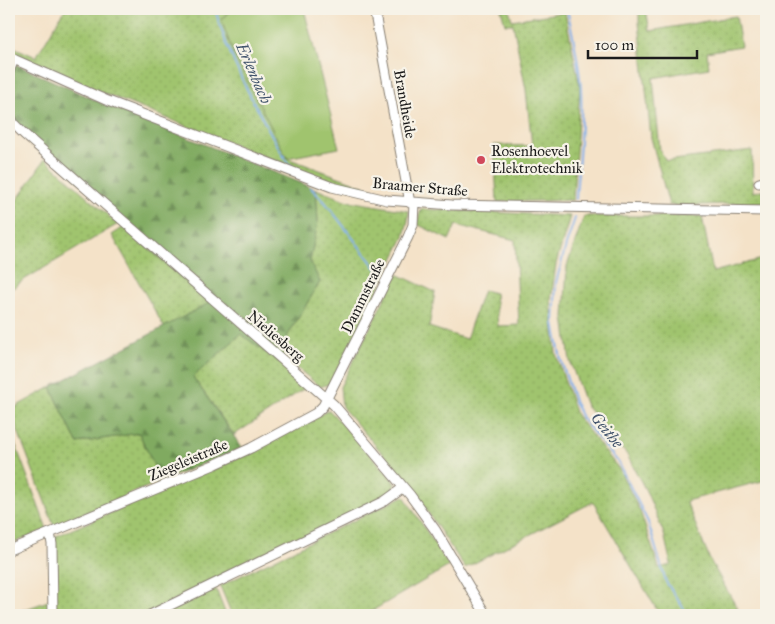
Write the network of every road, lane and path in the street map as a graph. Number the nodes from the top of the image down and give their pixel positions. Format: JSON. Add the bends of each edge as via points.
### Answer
{"nodes":[{"id":1,"x":374,"y":9,"type":"edge"},
{"id":2,"x":11,"y":58,"type":"edge"},
{"id":3,"x":9,"y":72,"type":"edge"},
{"id":4,"x":9,"y":113,"type":"edge"},
{"id":5,"x":412,"y":203,"type":"junction"},
{"id":6,"x":766,"y":211,"type":"edge"},
{"id":7,"x":328,"y":399,"type":"junction"},
{"id":8,"x":403,"y":488,"type":"junction"},
{"id":9,"x":50,"y":533,"type":"junction"},
{"id":10,"x":9,"y":550,"type":"edge"},
{"id":11,"x":53,"y":615,"type":"edge"},
{"id":12,"x":150,"y":615,"type":"edge"},
{"id":13,"x":486,"y":615,"type":"edge"}],
"edges":[{"from":1,"to":5,"type":"street","name":"Brandheide"},
{"from":2,"to":3,"type":"street"},
{"from":2,"to":5,"type":"street","name":"Braamer Straße","via":[[108,101],[332,187]]},
{"from":4,"to":7,"type":"street","name":"Nieliesberg","via":[[24,134]]},
{"from":5,"to":6,"type":"street","name":"Braamer Straße"},
{"from":5,"to":7,"type":"street","name":"Dammstraße","via":[[413,225],[408,237]]},
{"from":7,"to":8,"type":"street","name":"Nieliesberg"},
{"from":7,"to":9,"type":"street","name":"Ziegeleistraße","via":[[316,413],[251,448]]},
{"from":8,"to":12,"type":"street","via":[[385,502]]},
{"from":8,"to":13,"type":"street","name":"Nieliesberg","via":[[436,531]]},
{"from":9,"to":10,"type":"street","name":"Ziegeleistraße"},
{"from":9,"to":11,"type":"street"}]}
